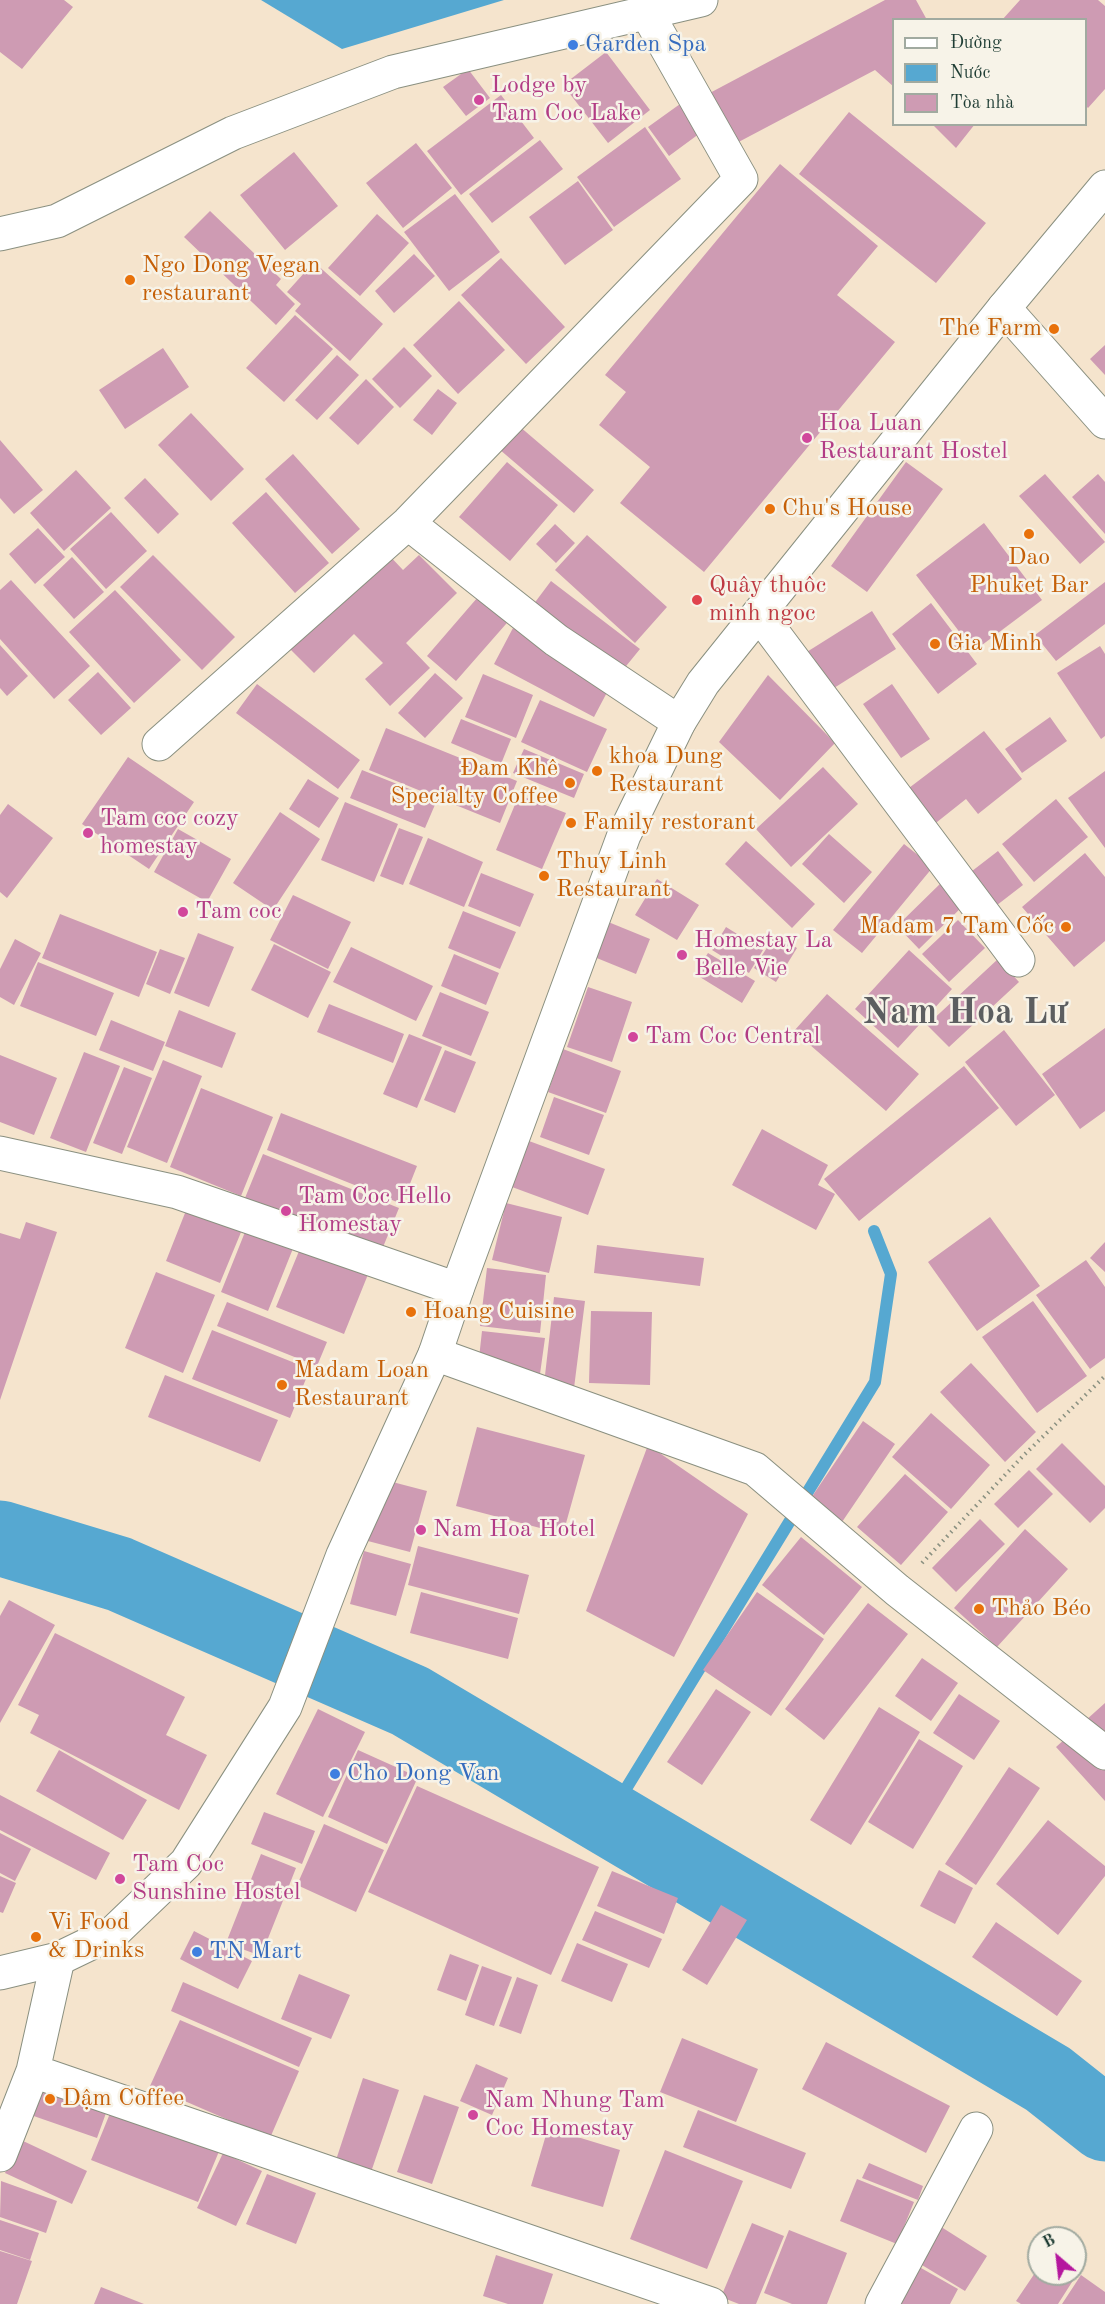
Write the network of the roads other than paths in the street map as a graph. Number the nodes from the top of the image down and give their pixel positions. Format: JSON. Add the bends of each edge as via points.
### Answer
{"nodes":[{"id":1,"x":701,"y":0,"type":"edge"},
{"id":2,"x":647,"y":13,"type":"junction"},
{"id":3,"x":1105,"y":187,"type":"edge"},
{"id":4,"x":0,"y":234,"type":"edge"},
{"id":5,"x":1004,"y":308,"type":"junction"},
{"id":6,"x":1105,"y":422,"type":"edge"},
{"id":7,"x":408,"y":523,"type":"junction"},
{"id":8,"x":759,"y":614,"type":"junction"},
{"id":9,"x":679,"y":722,"type":"junction"},
{"id":10,"x":159,"y":744,"type":"dead end"},
{"id":11,"x":1018,"y":960,"type":"dead end"},
{"id":12,"x":0,"y":1152,"type":"edge"},
{"id":13,"x":457,"y":1289,"type":"junction"},
{"id":14,"x":435,"y":1354,"type":"junction"},
{"id":15,"x":1105,"y":1753,"type":"edge"},
{"id":16,"x":58,"y":1959,"type":"junction"},
{"id":17,"x":0,"y":1973,"type":"edge"},
{"id":18,"x":33,"y":2071,"type":"junction"},
{"id":19,"x":976,"y":2128,"type":"dead end"},
{"id":20,"x":0,"y":2155,"type":"edge"},
{"id":21,"x":711,"y":2304,"type":"edge"},
{"id":22,"x":882,"y":2304,"type":"edge"}],
"edges":[{"from":1,"to":2,"type":"street"},
{"from":2,"to":4,"type":"street","via":[[393,72],[233,133],[57,220]]},
{"from":2,"to":7,"type":"street","via":[[741,179]]},
{"from":3,"to":5,"type":"street"},
{"from":5,"to":6,"type":"street"},
{"from":5,"to":8,"type":"street"},
{"from":7,"to":9,"type":"street","via":[[556,640]]},
{"from":7,"to":10,"type":"street"},
{"from":8,"to":9,"type":"street","via":[[703,684]]},
{"from":8,"to":11,"type":"street"},
{"from":9,"to":13,"type":"street","via":[[624,836]]},
{"from":12,"to":13,"type":"street","via":[[177,1192]]},
{"from":13,"to":14,"type":"street"},
{"from":14,"to":15,"type":"street","via":[[755,1469],[897,1590]]},
{"from":14,"to":16,"type":"street","via":[[343,1555],[285,1707],[186,1863],[114,1932]]},
{"from":16,"to":17,"type":"street"},
{"from":16,"to":18,"type":"street"},
{"from":18,"to":20,"type":"street"},
{"from":18,"to":21,"type":"street"},
{"from":19,"to":22,"type":"street"}]}
